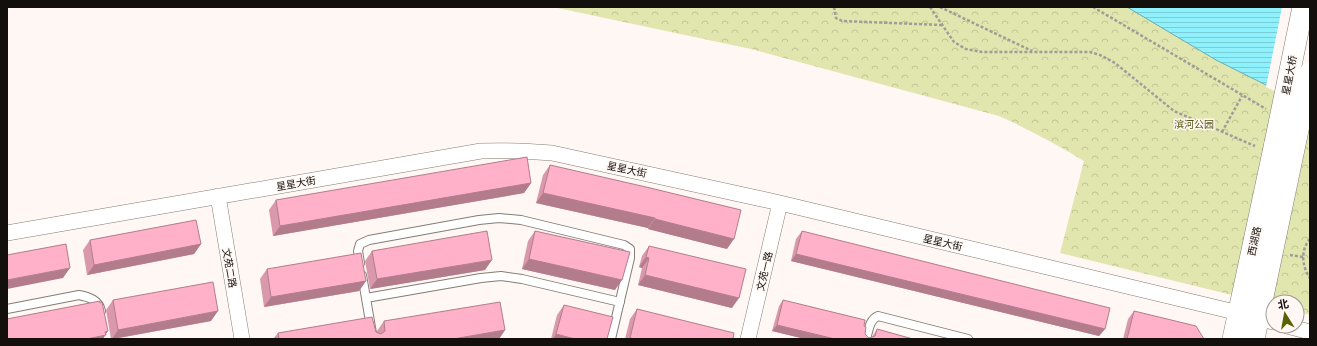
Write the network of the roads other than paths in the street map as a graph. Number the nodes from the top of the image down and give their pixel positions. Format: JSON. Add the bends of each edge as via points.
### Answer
{"nodes":[{"id":1,"x":1303,"y":7,"type":"edge"},
{"id":2,"x":1310,"y":73,"type":"edge"},
{"id":3,"x":1275,"y":146,"type":"junction"},
{"id":4,"x":218,"y":196,"type":"junction"},
{"id":5,"x":780,"y":203,"type":"junction"},
{"id":6,"x":7,"y":233,"type":"edge"},
{"id":7,"x":366,"y":298,"type":"junction"},
{"id":8,"x":620,"y":302,"type":"junction"},
{"id":9,"x":7,"y":309,"type":"edge"},
{"id":10,"x":1257,"y":318,"type":"edge"},
{"id":11,"x":103,"y":320,"type":"edge"},
{"id":12,"x":242,"y":339,"type":"edge"},
{"id":13,"x":373,"y":339,"type":"edge"},
{"id":14,"x":611,"y":339,"type":"edge"},
{"id":15,"x":748,"y":339,"type":"edge"},
{"id":16,"x":866,"y":339,"type":"edge"},
{"id":17,"x":968,"y":339,"type":"edge"},
{"id":18,"x":1233,"y":339,"type":"edge"},
{"id":19,"x":1254,"y":339,"type":"edge"}],
"edges":[{"from":1,"to":3,"type":"main road","name":"星星大桥","bridge":true},
{"from":2,"to":3,"type":"main road","name":"星星大桥","bridge":true},
{"from":3,"to":10,"type":"main road","name":"西湖路"},
{"from":4,"to":5,"type":"street","name":"星星大街","via":[[481,151],[505,150],[552,153]]},
{"from":4,"to":6,"type":"street","name":"星星大街"},
{"from":4,"to":12,"type":"street","name":"文苑二路"},
{"from":5,"to":10,"type":"street","name":"星星大街"},
{"from":5,"to":15,"type":"street","name":"文苑一路"},
{"from":7,"to":8,"type":"lane","via":[[501,276]]},
{"from":7,"to":8,"type":"lane","via":[[358,251],[360,244],[369,240],[499,218],[521,220],[624,245],[630,249]]},
{"from":7,"to":13,"type":"lane"},
{"from":8,"to":14,"type":"lane"},
{"from":9,"to":11,"type":"lane","via":[[79,295],[91,297],[100,307]]},
{"from":10,"to":18,"type":"main road","name":"西湖路"},
{"from":10,"to":19,"type":"main road","name":"西湖路"},
{"from":16,"to":17,"type":"lane","via":[[871,321],[878,316]]}]}
